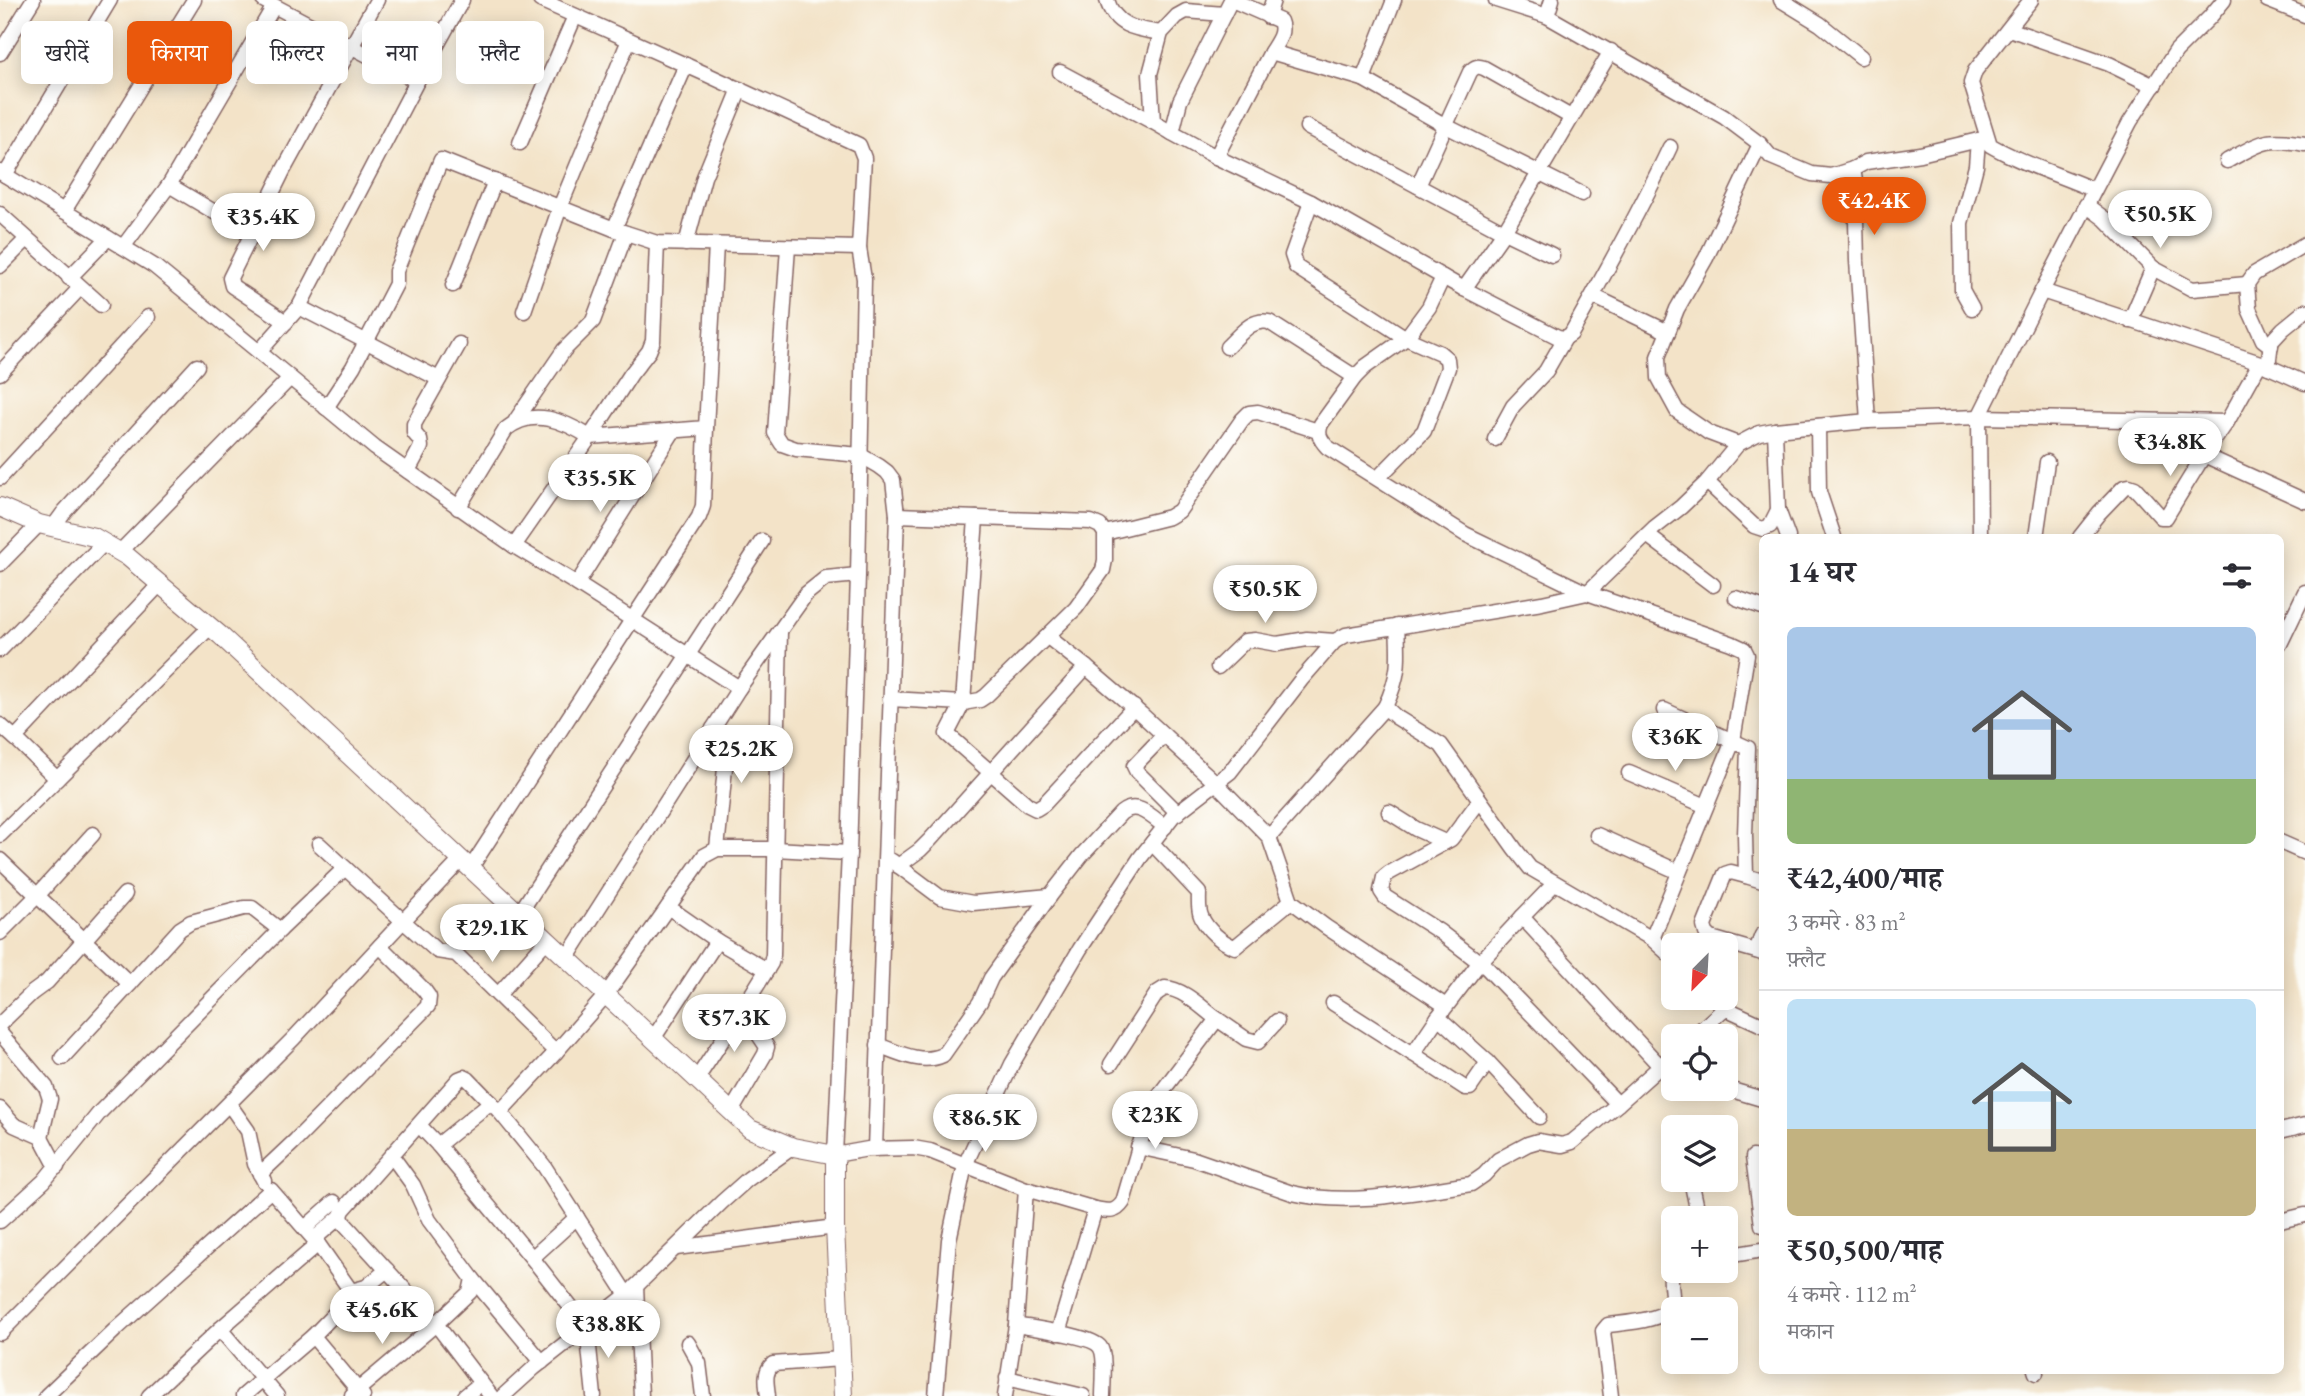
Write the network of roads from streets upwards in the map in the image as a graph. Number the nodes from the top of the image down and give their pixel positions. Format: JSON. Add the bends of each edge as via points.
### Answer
{"nodes":[{"id":1,"x":33,"y":0,"type":"edge"},
{"id":2,"x":110,"y":0,"type":"edge"},
{"id":3,"x":194,"y":0,"type":"edge"},
{"id":4,"x":377,"y":0,"type":"edge"},
{"id":5,"x":462,"y":0,"type":"edge"},
{"id":6,"x":540,"y":0,"type":"edge"},
{"id":7,"x":1107,"y":0,"type":"edge"},
{"id":8,"x":1232,"y":0,"type":"edge"},
{"id":9,"x":1273,"y":0,"type":"edge"},
{"id":10,"x":1394,"y":0,"type":"edge"},
{"id":11,"x":1496,"y":0,"type":"edge"},
{"id":12,"x":1552,"y":0,"type":"edge"},
{"id":13,"x":1781,"y":0,"type":"edge"},
{"id":14,"x":2031,"y":0,"type":"edge"},
{"id":15,"x":2224,"y":0,"type":"edge"},
{"id":16,"x":2267,"y":0,"type":"edge"},
{"id":17,"x":268,"y":3,"type":"edge"},
{"id":18,"x":1224,"y":14,"type":"junction"},
{"id":19,"x":2305,"y":15,"type":"edge"},
{"id":20,"x":575,"y":16,"type":"junction"},
{"id":21,"x":1547,"y":16,"type":"junction"},
{"id":22,"x":1268,"y":17,"type":"junction"},
{"id":23,"x":2009,"y":29,"type":"junction"},
{"id":24,"x":1161,"y":33,"type":"junction"},
{"id":25,"x":442,"y":36,"type":"edge"},
{"id":26,"x":629,"y":40,"type":"junction"},
{"id":27,"x":352,"y":47,"type":"junction"},
{"id":28,"x":1611,"y":51,"type":"junction"},
{"id":29,"x":362,"y":52,"type":"edge"},
{"id":30,"x":1272,"y":52,"type":"junction"},
{"id":31,"x":0,"y":53,"type":"edge"},
{"id":32,"x":1861,"y":57,"type":"dead end"},
{"id":33,"x":686,"y":65,"type":"junction"},
{"id":34,"x":1060,"y":72,"type":"dead end"},
{"id":35,"x":1363,"y":79,"type":"junction"},
{"id":36,"x":415,"y":84,"type":"edge"},
{"id":37,"x":2154,"y":86,"type":"junction"},
{"id":38,"x":740,"y":89,"type":"junction"},
{"id":39,"x":1571,"y":117,"type":"junction"},
{"id":40,"x":1153,"y":122,"type":"junction"},
{"id":41,"x":1446,"y":126,"type":"junction"},
{"id":42,"x":1307,"y":127,"type":"dead end"},
{"id":43,"x":1172,"y":133,"type":"junction"},
{"id":44,"x":1983,"y":139,"type":"junction"},
{"id":45,"x":520,"y":143,"type":"dead end"},
{"id":46,"x":1760,"y":144,"type":"junction"},
{"id":47,"x":2305,"y":144,"type":"edge"},
{"id":48,"x":1670,"y":146,"type":"dead end"},
{"id":49,"x":1216,"y":158,"type":"junction"},
{"id":50,"x":2227,"y":161,"type":"dead end"},
{"id":51,"x":1853,"y":169,"type":"junction"},
{"id":52,"x":1539,"y":172,"type":"junction"},
{"id":53,"x":2,"y":174,"type":"edge"},
{"id":54,"x":495,"y":181,"type":"junction"},
{"id":55,"x":169,"y":185,"type":"junction"},
{"id":56,"x":1418,"y":186,"type":"junction"},
{"id":57,"x":2094,"y":190,"type":"junction"},
{"id":58,"x":1582,"y":194,"type":"dead end"},
{"id":59,"x":1311,"y":202,"type":"junction"},
{"id":60,"x":2087,"y":205,"type":"junction"},
{"id":61,"x":560,"y":207,"type":"junction"},
{"id":62,"x":64,"y":211,"type":"junction"},
{"id":63,"x":0,"y":214,"type":"edge"},
{"id":64,"x":620,"y":231,"type":"junction"},
{"id":65,"x":1504,"y":232,"type":"junction"},
{"id":66,"x":253,"y":235,"type":"junction"},
{"id":67,"x":108,"y":238,"type":"junction"},
{"id":68,"x":27,"y":239,"type":"junction"},
{"id":69,"x":657,"y":243,"type":"junction"},
{"id":70,"x":685,"y":244,"type":"junction"},
{"id":71,"x":2305,"y":244,"type":"edge"},
{"id":72,"x":716,"y":245,"type":"junction"},
{"id":73,"x":123,"y":247,"type":"junction"},
{"id":74,"x":788,"y":247,"type":"junction"},
{"id":75,"x":859,"y":248,"type":"junction"},
{"id":76,"x":1552,"y":255,"type":"dead end"},
{"id":77,"x":0,"y":266,"type":"edge"},
{"id":78,"x":2153,"y":268,"type":"junction"},
{"id":79,"x":1443,"y":276,"type":"junction"},
{"id":80,"x":74,"y":283,"type":"junction"},
{"id":81,"x":453,"y":285,"type":"dead end"},
{"id":82,"x":2247,"y":285,"type":"junction"},
{"id":83,"x":1464,"y":289,"type":"junction"},
{"id":84,"x":2042,"y":291,"type":"junction"},
{"id":85,"x":1593,"y":296,"type":"junction"},
{"id":86,"x":101,"y":305,"type":"dead end"},
{"id":87,"x":299,"y":307,"type":"junction"},
{"id":88,"x":1972,"y":308,"type":"dead end"},
{"id":89,"x":524,"y":311,"type":"dead end"},
{"id":90,"x":2305,"y":311,"type":"edge"},
{"id":91,"x":148,"y":317,"type":"dead end"},
{"id":92,"x":2130,"y":321,"type":"junction"},
{"id":93,"x":286,"y":322,"type":"junction"},
{"id":94,"x":1668,"y":332,"type":"junction"},
{"id":95,"x":1406,"y":338,"type":"junction"},
{"id":96,"x":1564,"y":338,"type":"junction"},
{"id":97,"x":367,"y":341,"type":"junction"},
{"id":98,"x":459,"y":344,"type":"dead end"},
{"id":99,"x":2270,"y":346,"type":"junction"},
{"id":100,"x":1227,"y":347,"type":"dead end"},
{"id":101,"x":259,"y":352,"type":"junction"},
{"id":102,"x":2264,"y":365,"type":"junction"},
{"id":103,"x":197,"y":366,"type":"dead end"},
{"id":104,"x":0,"y":373,"type":"edge"},
{"id":105,"x":1355,"y":377,"type":"junction"},
{"id":106,"x":290,"y":378,"type":"junction"},
{"id":107,"x":439,"y":379,"type":"junction"},
{"id":108,"x":2305,"y":383,"type":"edge"},
{"id":109,"x":326,"y":408,"type":"junction"},
{"id":110,"x":1979,"y":417,"type":"junction"},
{"id":111,"x":516,"y":420,"type":"junction"},
{"id":112,"x":1868,"y":421,"type":"junction"},
{"id":113,"x":2227,"y":422,"type":"junction"},
{"id":114,"x":1818,"y":426,"type":"junction"},
{"id":115,"x":706,"y":428,"type":"junction"},
{"id":116,"x":1775,"y":429,"type":"junction"},
{"id":117,"x":674,"y":430,"type":"junction"},
{"id":118,"x":1318,"y":431,"type":"junction"},
{"id":119,"x":590,"y":437,"type":"junction"},
{"id":120,"x":1495,"y":439,"type":"dead end"},
{"id":121,"x":1738,"y":444,"type":"junction"},
{"id":122,"x":860,"y":455,"type":"junction"},
{"id":123,"x":2204,"y":455,"type":"junction"},
{"id":124,"x":2047,"y":462,"type":"dead end"},
{"id":125,"x":408,"y":471,"type":"junction"},
{"id":126,"x":0,"y":478,"type":"edge"},
{"id":127,"x":1378,"y":478,"type":"junction"},
{"id":128,"x":1707,"y":482,"type":"junction"},
{"id":129,"x":2305,"y":501,"type":"edge"},
{"id":130,"x":0,"y":507,"type":"edge"},
{"id":131,"x":458,"y":508,"type":"junction"},
{"id":132,"x":1778,"y":510,"type":"junction"},
{"id":133,"x":897,"y":515,"type":"junction"},
{"id":134,"x":976,"y":518,"type":"junction"},
{"id":135,"x":46,"y":526,"type":"junction"},
{"id":136,"x":1105,"y":533,"type":"junction"},
{"id":137,"x":1787,"y":534,"type":"edge"},
{"id":138,"x":1833,"y":534,"type":"edge"},
{"id":139,"x":1980,"y":534,"type":"edge"},
{"id":140,"x":2036,"y":534,"type":"edge"},
{"id":141,"x":2082,"y":534,"type":"edge"},
{"id":142,"x":1647,"y":535,"type":"junction"},
{"id":143,"x":762,"y":541,"type":"dead end"},
{"id":144,"x":514,"y":546,"type":"junction"},
{"id":145,"x":112,"y":547,"type":"junction"},
{"id":146,"x":0,"y":564,"type":"edge"},
{"id":147,"x":858,"y":575,"type":"junction"},
{"id":148,"x":160,"y":584,"type":"junction"},
{"id":149,"x":577,"y":584,"type":"junction"},
{"id":150,"x":1713,"y":584,"type":"dead end"},
{"id":151,"x":2305,"y":592,"type":"edge"},
{"id":152,"x":1587,"y":593,"type":"junction"},
{"id":153,"x":1735,"y":598,"type":"dead end"},
{"id":154,"x":1759,"y":606,"type":"edge"},
{"id":155,"x":634,"y":620,"type":"junction"},
{"id":156,"x":1397,"y":626,"type":"junction"},
{"id":157,"x":210,"y":627,"type":"junction"},
{"id":158,"x":780,"y":631,"type":"junction"},
{"id":159,"x":2284,"y":636,"type":"edge"},
{"id":160,"x":1048,"y":637,"type":"junction"},
{"id":161,"x":1335,"y":641,"type":"junction"},
{"id":162,"x":0,"y":650,"type":"edge"},
{"id":163,"x":689,"y":656,"type":"junction"},
{"id":164,"x":1086,"y":667,"type":"junction"},
{"id":165,"x":1218,"y":667,"type":"dead end"},
{"id":166,"x":739,"y":688,"type":"junction"},
{"id":167,"x":890,"y":699,"type":"junction"},
{"id":168,"x":963,"y":703,"type":"junction"},
{"id":169,"x":1134,"y":707,"type":"junction"},
{"id":170,"x":1385,"y":707,"type":"junction"},
{"id":171,"x":1664,"y":710,"type":"dead end"},
{"id":172,"x":713,"y":729,"type":"junction"},
{"id":173,"x":6,"y":733,"type":"edge"},
{"id":174,"x":1164,"y":735,"type":"junction"},
{"id":175,"x":1732,"y":741,"type":"junction"},
{"id":176,"x":1755,"y":748,"type":"edge"},
{"id":177,"x":1629,"y":773,"type":"dead end"},
{"id":178,"x":992,"y":774,"type":"junction"},
{"id":179,"x":57,"y":779,"type":"junction"},
{"id":180,"x":1216,"y":783,"type":"junction"},
{"id":181,"x":1480,"y":800,"type":"junction"},
{"id":182,"x":1706,"y":806,"type":"junction"},
{"id":183,"x":1389,"y":811,"type":"dead end"},
{"id":184,"x":1178,"y":813,"type":"junction"},
{"id":185,"x":1165,"y":827,"type":"junction"},
{"id":186,"x":93,"y":834,"type":"dead end"},
{"id":187,"x":0,"y":835,"type":"edge"},
{"id":188,"x":1597,"y":835,"type":"dead end"},
{"id":189,"x":1269,"y":837,"type":"junction"},
{"id":190,"x":1445,"y":842,"type":"junction"},
{"id":191,"x":1152,"y":843,"type":"junction"},
{"id":192,"x":319,"y":844,"type":"dead end"},
{"id":193,"x":2284,"y":844,"type":"edge"},
{"id":194,"x":717,"y":849,"type":"junction"},
{"id":195,"x":774,"y":849,"type":"junction"},
{"id":196,"x":849,"y":853,"type":"junction"},
{"id":197,"x":2305,"y":853,"type":"edge"},
{"id":198,"x":885,"y":856,"type":"junction"},
{"id":199,"x":0,"y":860,"type":"edge"},
{"id":200,"x":465,"y":864,"type":"junction"},
{"id":201,"x":898,"y":866,"type":"junction"},
{"id":202,"x":345,"y":868,"type":"junction"},
{"id":203,"x":1679,"y":872,"type":"junction"},
{"id":204,"x":1746,"y":876,"type":"junction"},
{"id":205,"x":1759,"y":880,"type":"edge"},
{"id":206,"x":1555,"y":883,"type":"junction"},
{"id":207,"x":125,"y":894,"type":"dead end"},
{"id":208,"x":1050,"y":896,"type":"junction"},
{"id":209,"x":36,"y":897,"type":"junction"},
{"id":210,"x":1291,"y":901,"type":"junction"},
{"id":211,"x":668,"y":907,"type":"junction"},
{"id":212,"x":519,"y":914,"type":"junction"},
{"id":213,"x":1522,"y":917,"type":"junction"},
{"id":214,"x":402,"y":921,"type":"junction"},
{"id":215,"x":280,"y":930,"type":"junction"},
{"id":216,"x":0,"y":933,"type":"edge"},
{"id":217,"x":1652,"y":939,"type":"junction"},
{"id":218,"x":84,"y":941,"type":"junction"},
{"id":219,"x":547,"y":941,"type":"junction"},
{"id":220,"x":717,"y":941,"type":"junction"},
{"id":221,"x":380,"y":946,"type":"junction"},
{"id":222,"x":1661,"y":947,"type":"edge"},
{"id":223,"x":1759,"y":952,"type":"edge"},
{"id":224,"x":566,"y":959,"type":"junction"},
{"id":225,"x":1480,"y":962,"type":"junction"},
{"id":226,"x":767,"y":970,"type":"junction"},
{"id":227,"x":130,"y":984,"type":"junction"},
{"id":228,"x":498,"y":995,"type":"junction"},
{"id":229,"x":606,"y":996,"type":"junction"},
{"id":230,"x":1333,"y":1003,"type":"dead end"},
{"id":231,"x":742,"y":1010,"type":"junction"},
{"id":232,"x":1723,"y":1010,"type":"edge"},
{"id":233,"x":1729,"y":1010,"type":"edge"},
{"id":234,"x":1442,"y":1012,"type":"junction"},
{"id":235,"x":1217,"y":1019,"type":"junction"},
{"id":236,"x":1277,"y":1021,"type":"dead end"},
{"id":237,"x":0,"y":1024,"type":"edge"},
{"id":238,"x":1707,"y":1024,"type":"edge"},
{"id":239,"x":1759,"y":1024,"type":"edge"},
{"id":240,"x":0,"y":1033,"type":"edge"},
{"id":241,"x":653,"y":1039,"type":"junction"},
{"id":242,"x":878,"y":1045,"type":"junction"},
{"id":243,"x":556,"y":1052,"type":"junction"},
{"id":244,"x":1413,"y":1054,"type":"junction"},
{"id":245,"x":62,"y":1058,"type":"dead end"},
{"id":246,"x":1488,"y":1062,"type":"junction"},
{"id":247,"x":1111,"y":1064,"type":"dead end"},
{"id":248,"x":1660,"y":1066,"type":"joint"},
{"id":249,"x":696,"y":1080,"type":"junction"},
{"id":250,"x":1738,"y":1092,"type":"edge"},
{"id":251,"x":1759,"y":1098,"type":"edge"},
{"id":252,"x":229,"y":1104,"type":"junction"},
{"id":253,"x":1618,"y":1104,"type":"junction"},
{"id":254,"x":496,"y":1107,"type":"junction"},
{"id":255,"x":0,"y":1109,"type":"edge"},
{"id":256,"x":732,"y":1112,"type":"junction"},
{"id":257,"x":1539,"y":1117,"type":"dead end"},
{"id":258,"x":419,"y":1125,"type":"junction"},
{"id":259,"x":2305,"y":1125,"type":"edge"},
{"id":260,"x":2284,"y":1130,"type":"edge"},
{"id":261,"x":41,"y":1137,"type":"junction"},
{"id":262,"x":438,"y":1145,"type":"junction"},
{"id":263,"x":793,"y":1147,"type":"junction"},
{"id":264,"x":1138,"y":1147,"type":"junction"},
{"id":265,"x":871,"y":1149,"type":"junction"},
{"id":266,"x":843,"y":1153,"type":"junction"},
{"id":267,"x":392,"y":1156,"type":"junction"},
{"id":268,"x":1753,"y":1157,"type":"dead end"},
{"id":269,"x":965,"y":1165,"type":"junction"},
{"id":270,"x":57,"y":1167,"type":"junction"},
{"id":271,"x":260,"y":1174,"type":"junction"},
{"id":272,"x":1026,"y":1189,"type":"junction"},
{"id":273,"x":271,"y":1190,"type":"junction"},
{"id":274,"x":1759,"y":1203,"type":"edge"},
{"id":275,"x":337,"y":1209,"type":"junction"},
{"id":276,"x":1095,"y":1209,"type":"junction"},
{"id":277,"x":2305,"y":1215,"type":"edge"},
{"id":278,"x":577,"y":1217,"type":"junction"},
{"id":279,"x":2284,"y":1220,"type":"edge"},
{"id":280,"x":0,"y":1221,"type":"edge"},
{"id":281,"x":835,"y":1227,"type":"junction"},
{"id":282,"x":312,"y":1237,"type":"junction"},
{"id":283,"x":676,"y":1248,"type":"junction"},
{"id":284,"x":1759,"y":1250,"type":"edge"},
{"id":285,"x":1738,"y":1254,"type":"edge"},
{"id":286,"x":532,"y":1258,"type":"junction"},
{"id":287,"x":387,"y":1270,"type":"junction"},
{"id":288,"x":473,"y":1279,"type":"junction"},
{"id":289,"x":1670,"y":1283,"type":"edge"},
{"id":290,"x":632,"y":1290,"type":"junction"},
{"id":291,"x":351,"y":1291,"type":"junction"},
{"id":292,"x":436,"y":1324,"type":"junction"},
{"id":293,"x":1016,"y":1325,"type":"junction"},
{"id":294,"x":587,"y":1328,"type":"junction"},
{"id":295,"x":220,"y":1329,"type":"junction"},
{"id":296,"x":0,"y":1333,"type":"edge"},
{"id":297,"x":1058,"y":1333,"type":"junction"},
{"id":298,"x":313,"y":1336,"type":"junction"},
{"id":299,"x":688,"y":1343,"type":"dead end"},
{"id":300,"x":841,"y":1359,"type":"junction"},
{"id":301,"x":542,"y":1362,"type":"junction"},
{"id":302,"x":262,"y":1378,"type":"junction"},
{"id":303,"x":1007,"y":1378,"type":"junction"},
{"id":304,"x":481,"y":1383,"type":"junction"},
{"id":305,"x":515,"y":1391,"type":"edge"},
{"id":306,"x":357,"y":1394,"type":"edge"},
{"id":307,"x":46,"y":1396,"type":"edge"},
{"id":308,"x":149,"y":1396,"type":"edge"},
{"id":309,"x":243,"y":1396,"type":"edge"},
{"id":310,"x":277,"y":1396,"type":"edge"},
{"id":311,"x":465,"y":1396,"type":"edge"},
{"id":312,"x":491,"y":1396,"type":"edge"},
{"id":313,"x":503,"y":1396,"type":"edge"},
{"id":314,"x":594,"y":1396,"type":"edge"},
{"id":315,"x":641,"y":1396,"type":"edge"},
{"id":316,"x":704,"y":1396,"type":"edge"},
{"id":317,"x":768,"y":1396,"type":"edge"},
{"id":318,"x":843,"y":1396,"type":"edge"},
{"id":319,"x":936,"y":1396,"type":"edge"},
{"id":320,"x":1005,"y":1396,"type":"edge"},
{"id":321,"x":1083,"y":1396,"type":"edge"},
{"id":322,"x":1103,"y":1396,"type":"edge"},
{"id":323,"x":1611,"y":1396,"type":"edge"}],
"edges":[{"from":1,"to":31,"type":"street"},
{"from":2,"to":53,"type":"street"},
{"from":3,"to":62,"type":"street"},
{"from":4,"to":27,"type":"street"},
{"from":5,"to":25,"type":"street"},
{"from":6,"to":20,"type":"street"},
{"from":7,"to":24,"type":"street","via":[[1117,20]]},
{"from":8,"to":18,"type":"street"},
{"from":8,"to":22,"type":"street"},
{"from":9,"to":22,"type":"street"},
{"from":10,"to":35,"type":"street"},
{"from":11,"to":21,"type":"street"},
{"from":12,"to":21,"type":"street"},
{"from":13,"to":32,"type":"street"},
{"from":14,"to":23,"type":"street"},
{"from":15,"to":37,"type":"street","via":[[2176,51]]},
{"from":16,"to":19,"type":"street"},
{"from":17,"to":27,"type":"street"},
{"from":17,"to":55,"type":"street"},
{"from":18,"to":24,"type":"street","via":[[1186,11]]},
{"from":18,"to":43,"type":"street","via":[[1180,101]]},
{"from":20,"to":26,"type":"street"},
{"from":20,"to":45,"type":"street"},
{"from":21,"to":28,"type":"street"},
{"from":22,"to":30,"type":"street","via":[[1283,27]]},
{"from":23,"to":37,"type":"street","via":[[2109,64]]},
{"from":23,"to":44,"type":"street","via":[[1975,71],[1971,83]]},
{"from":24,"to":40,"type":"street","via":[[1150,74]]},
{"from":26,"to":33,"type":"street"},
{"from":26,"to":61,"type":"street"},
{"from":27,"to":29,"type":"street"},
{"from":27,"to":66,"type":"street"},
{"from":28,"to":39,"type":"street"},
{"from":28,"to":46,"type":"street","via":[[1724,117]]},
{"from":30,"to":35,"type":"street"},
{"from":30,"to":49,"type":"street"},
{"from":33,"to":38,"type":"street"},
{"from":33,"to":64,"type":"street"},
{"from":34,"to":40,"type":"street"},
{"from":35,"to":41,"type":"street"},
{"from":36,"to":87,"type":"street"},
{"from":37,"to":57,"type":"street"},
{"from":38,"to":70,"type":"street","via":[[704,177]]},
{"from":38,"to":75,"type":"street","via":[[859,145],[864,158]]},
{"from":39,"to":41,"type":"street","via":[[1478,66],[1470,72]]},
{"from":39,"to":52,"type":"street"},
{"from":40,"to":43,"type":"street"},
{"from":41,"to":52,"type":"street"},
{"from":41,"to":56,"type":"street"},
{"from":42,"to":56,"type":"street"},
{"from":43,"to":49,"type":"street"},
{"from":44,"to":51,"type":"street","via":[[1866,162]]},
{"from":44,"to":57,"type":"street","via":[[2007,155]]},
{"from":44,"to":88,"type":"street","via":[[1961,223],[1962,290]]},
{"from":46,"to":51,"type":"street","via":[[1771,157],[1812,174],[1831,176]]},
{"from":46,"to":94,"type":"street"},
{"from":47,"to":50,"type":"street","via":[[2264,141]]},
{"from":48,"to":85,"type":"street"},
{"from":49,"to":59,"type":"street"},
{"from":51,"to":112,"type":"street"},
{"from":52,"to":58,"type":"street"},
{"from":52,"to":65,"type":"street"},
{"from":53,"to":62,"type":"street"},
{"from":54,"to":61,"type":"street"},
{"from":54,"to":81,"type":"street"},
{"from":54,"to":97,"type":"street","via":[[441,160],[396,271],[396,284]]},
{"from":55,"to":66,"type":"street"},
{"from":55,"to":73,"type":"street"},
{"from":56,"to":65,"type":"street"},
{"from":57,"to":60,"type":"street"},
{"from":59,"to":79,"type":"street"},
{"from":59,"to":95,"type":"street","via":[[1292,255],[1296,267]]},
{"from":60,"to":78,"type":"street"},
{"from":60,"to":84,"type":"street"},
{"from":61,"to":64,"type":"street"},
{"from":61,"to":89,"type":"street"},
{"from":62,"to":67,"type":"street"},
{"from":63,"to":68,"type":"street"},
{"from":64,"to":69,"type":"street"},
{"from":64,"to":111,"type":"street","via":[[593,321],[564,350]]},
{"from":65,"to":76,"type":"street"},
{"from":65,"to":83,"type":"street"},
{"from":66,"to":93,"type":"street","via":[[230,278],[232,286]]},
{"from":67,"to":73,"type":"street"},
{"from":67,"to":80,"type":"street"},
{"from":68,"to":77,"type":"street"},
{"from":68,"to":80,"type":"street"},
{"from":69,"to":70,"type":"street"},
{"from":69,"to":119,"type":"street","via":[[653,341]]},
{"from":70,"to":72,"type":"street"},
{"from":71,"to":82,"type":"street","via":[[2254,274]]},
{"from":72,"to":74,"type":"street"},
{"from":72,"to":115,"type":"street"},
{"from":73,"to":101,"type":"street","via":[[154,266]]},
{"from":74,"to":75,"type":"street"},
{"from":74,"to":122,"type":"street","via":[[775,433],[782,444],[796,449]]},
{"from":75,"to":122,"type":"street","via":[[863,279]]},
{"from":78,"to":82,"type":"street","via":[[2192,289]]},
{"from":78,"to":92,"type":"street"},
{"from":79,"to":83,"type":"street"},
{"from":79,"to":95,"type":"street","via":[[1429,307]]},
{"from":80,"to":86,"type":"street"},
{"from":80,"to":104,"type":"street"},
{"from":82,"to":99,"type":"street","via":[[2249,309]]},
{"from":83,"to":96,"type":"street"},
{"from":84,"to":92,"type":"street"},
{"from":84,"to":110,"type":"street"},
{"from":85,"to":94,"type":"street"},
{"from":85,"to":96,"type":"street"},
{"from":87,"to":93,"type":"street"},
{"from":87,"to":97,"type":"street"},
{"from":90,"to":99,"type":"street"},
{"from":91,"to":126,"type":"street"},
{"from":92,"to":102,"type":"street"},
{"from":93,"to":101,"type":"street"},
{"from":94,"to":121,"type":"street","via":[[1658,357],[1659,378],[1677,411],[1709,433]]},
{"from":95,"to":105,"type":"street"},
{"from":95,"to":127,"type":"street","via":[[1440,353],[1448,368],[1424,431]]},
{"from":96,"to":120,"type":"street"},
{"from":97,"to":107,"type":"street"},
{"from":97,"to":109,"type":"street"},
{"from":98,"to":107,"type":"street"},
{"from":99,"to":102,"type":"street"},
{"from":100,"to":105,"type":"street","via":[[1261,321]]},
{"from":101,"to":106,"type":"street"},
{"from":102,"to":108,"type":"street"},
{"from":102,"to":113,"type":"street"},
{"from":103,"to":135,"type":"street"},
{"from":105,"to":118,"type":"street"},
{"from":106,"to":109,"type":"street"},
{"from":106,"to":145,"type":"street"},
{"from":107,"to":125,"type":"street","via":[[414,424],[421,447]]},
{"from":109,"to":125,"type":"street"},
{"from":110,"to":112,"type":"street"},
{"from":110,"to":113,"type":"street"},
{"from":110,"to":139,"type":"street"},
{"from":111,"to":119,"type":"street","via":[[553,418]]},
{"from":111,"to":131,"type":"street"},
{"from":112,"to":114,"type":"street"},
{"from":113,"to":123,"type":"street"},
{"from":114,"to":116,"type":"street"},
{"from":114,"to":138,"type":"street","via":[[1819,492]]},
{"from":115,"to":117,"type":"street"},
{"from":115,"to":155,"type":"street","via":[[699,517]]},
{"from":116,"to":121,"type":"street"},
{"from":116,"to":132,"type":"street"},
{"from":117,"to":119,"type":"street"},
{"from":117,"to":149,"type":"street"},
{"from":118,"to":127,"type":"street","via":[[1328,447]]},
{"from":118,"to":136,"type":"street","via":[[1249,413],[1179,511]]},
{"from":119,"to":144,"type":"street"},
{"from":121,"to":128,"type":"street"},
{"from":122,"to":133,"type":"street","via":[[893,480]]},
{"from":122,"to":147,"type":"street"},
{"from":123,"to":129,"type":"street"},
{"from":123,"to":141,"type":"street","via":[[2166,517],[2135,488],[2124,487]]},
{"from":124,"to":140,"type":"street"},
{"from":125,"to":131,"type":"street"},
{"from":127,"to":152,"type":"street","via":[[1465,534]]},
{"from":128,"to":132,"type":"street","via":[[1754,526],[1770,526]]},
{"from":128,"to":142,"type":"street"},
{"from":130,"to":135,"type":"street"},
{"from":131,"to":144,"type":"street"},
{"from":132,"to":137,"type":"street"},
{"from":133,"to":134,"type":"street"},
{"from":133,"to":167,"type":"street"},
{"from":134,"to":136,"type":"street","via":[[1091,522]]},
{"from":134,"to":168,"type":"street"},
{"from":135,"to":145,"type":"street","via":[[94,537]]},
{"from":135,"to":146,"type":"street"},
{"from":136,"to":160,"type":"street","via":[[1102,570],[1076,608]]},
{"from":142,"to":150,"type":"street"},
{"from":142,"to":152,"type":"street"},
{"from":143,"to":163,"type":"street"},
{"from":144,"to":149,"type":"street"},
{"from":145,"to":148,"type":"street"},
{"from":145,"to":162,"type":"street"},
{"from":147,"to":158,"type":"street","via":[[826,578],[806,594]]},
{"from":147,"to":196,"type":"street"},
{"from":148,"to":157,"type":"street"},
{"from":148,"to":173,"type":"street"},
{"from":149,"to":155,"type":"street"},
{"from":151,"to":159,"type":"street"},
{"from":152,"to":156,"type":"street"},
{"from":152,"to":175,"type":"street","via":[[1744,649],[1746,665]]},
{"from":153,"to":154,"type":"street"},
{"from":155,"to":163,"type":"street"},
{"from":155,"to":200,"type":"street"},
{"from":156,"to":161,"type":"street"},
{"from":156,"to":170,"type":"street","via":[[1396,684]]},
{"from":157,"to":179,"type":"street"},
{"from":157,"to":200,"type":"street"},
{"from":158,"to":166,"type":"street"},
{"from":158,"to":195,"type":"street"},
{"from":160,"to":164,"type":"street"},
{"from":160,"to":168,"type":"street","via":[[986,696]]},
{"from":161,"to":165,"type":"street","via":[[1245,641]]},
{"from":161,"to":180,"type":"street","via":[[1230,772]]},
{"from":163,"to":166,"type":"street"},
{"from":163,"to":212,"type":"street"},
{"from":164,"to":169,"type":"street"},
{"from":164,"to":178,"type":"street"},
{"from":166,"to":172,"type":"street"},
{"from":167,"to":168,"type":"street"},
{"from":167,"to":198,"type":"street"},
{"from":168,"to":178,"type":"street","via":[[947,734]]},
{"from":169,"to":174,"type":"street"},
{"from":169,"to":178,"type":"street","via":[[1036,809]]},
{"from":170,"to":181,"type":"street","via":[[1441,745]]},
{"from":170,"to":189,"type":"street"},
{"from":171,"to":175,"type":"street"},
{"from":172,"to":194,"type":"street","via":[[726,758]]},
{"from":172,"to":224,"type":"street"},
{"from":173,"to":179,"type":"street"},
{"from":174,"to":180,"type":"street"},
{"from":174,"to":184,"type":"street","via":[[1134,766]]},
{"from":175,"to":176,"type":"street"},
{"from":175,"to":182,"type":"street"},
{"from":176,"to":204,"type":"street","via":[[1745,835]]},
{"from":177,"to":182,"type":"street"},
{"from":178,"to":201,"type":"street","via":[[920,850]]},
{"from":179,"to":187,"type":"street"},
{"from":180,"to":184,"type":"street"},
{"from":180,"to":189,"type":"street"},
{"from":181,"to":190,"type":"street"},
{"from":181,"to":206,"type":"street","via":[[1530,867]]},
{"from":182,"to":203,"type":"street"},
{"from":183,"to":190,"type":"street"},
{"from":184,"to":185,"type":"street"},
{"from":185,"to":191,"type":"street"},
{"from":185,"to":208,"type":"street","via":[[1140,809],[1126,808]]},
{"from":186,"to":209,"type":"street"},
{"from":188,"to":203,"type":"street"},
{"from":189,"to":210,"type":"street"},
{"from":190,"to":225,"type":"street","via":[[1389,873],[1381,891]]},
{"from":191,"to":210,"type":"street","via":[[1199,893],[1204,922],[1225,944],[1235,947]]},
{"from":191,"to":269,"type":"street","via":[[1080,949],[1012,1064]]},
{"from":192,"to":202,"type":"street"},
{"from":193,"to":197,"type":"street"},
{"from":194,"to":195,"type":"street"},
{"from":194,"to":211,"type":"street","via":[[704,856]]},
{"from":195,"to":196,"type":"street"},
{"from":195,"to":226,"type":"street","via":[[773,955]]},
{"from":196,"to":266,"type":"street"},
{"from":198,"to":201,"type":"street"},
{"from":198,"to":242,"type":"street"},
{"from":199,"to":209,"type":"street"},
{"from":200,"to":212,"type":"street"},
{"from":200,"to":214,"type":"street"},
{"from":201,"to":208,"type":"street","via":[[940,897],[973,904]]},
{"from":202,"to":214,"type":"street"},
{"from":202,"to":215,"type":"street"},
{"from":203,"to":217,"type":"street"},
{"from":204,"to":205,"type":"street"},
{"from":204,"to":223,"type":"street","via":[[1725,874],[1704,926],[1711,938]]},
{"from":206,"to":213,"type":"street"},
{"from":206,"to":217,"type":"street"},
{"from":207,"to":218,"type":"street"},
{"from":208,"to":242,"type":"street","via":[[943,1055],[921,1060]]},
{"from":209,"to":216,"type":"street"},
{"from":209,"to":218,"type":"street"},
{"from":210,"to":234,"type":"street"},
{"from":211,"to":220,"type":"street"},
{"from":211,"to":229,"type":"street"},
{"from":212,"to":219,"type":"street"},
{"from":213,"to":225,"type":"street"},
{"from":213,"to":248,"type":"street"},
{"from":214,"to":221,"type":"street"},
{"from":214,"to":228,"type":"street","via":[[437,951],[457,954]]},
{"from":215,"to":227,"type":"street","via":[[252,908],[191,922]]},
{"from":215,"to":270,"type":"street","via":[[100,1112]]},
{"from":217,"to":222,"type":"street"},
{"from":218,"to":227,"type":"street"},
{"from":218,"to":237,"type":"street"},
{"from":219,"to":224,"type":"street"},
{"from":219,"to":228,"type":"street"},
{"from":220,"to":226,"type":"street"},
{"from":220,"to":241,"type":"street"},
{"from":221,"to":252,"type":"street"},
{"from":221,"to":271,"type":"street","via":[[424,990],[428,1006]]},
{"from":224,"to":229,"type":"street"},
{"from":225,"to":234,"type":"street"},
{"from":225,"to":253,"type":"street"},
{"from":226,"to":231,"type":"street"},
{"from":227,"to":245,"type":"street"},
{"from":228,"to":243,"type":"street"},
{"from":229,"to":241,"type":"street"},
{"from":229,"to":243,"type":"street"},
{"from":230,"to":244,"type":"street"},
{"from":231,"to":249,"type":"street"},
{"from":231,"to":256,"type":"street","via":[[767,1047]]},
{"from":232,"to":238,"type":"street"},
{"from":233,"to":239,"type":"street"},
{"from":234,"to":244,"type":"street"},
{"from":234,"to":246,"type":"street"},
{"from":235,"to":236,"type":"street","via":[[1258,1042]]},
{"from":235,"to":247,"type":"street","via":[[1181,992],[1164,988]]},
{"from":235,"to":264,"type":"street","via":[[1151,1106]]},
{"from":240,"to":261,"type":"street","via":[[46,1087],[50,1099]]},
{"from":241,"to":249,"type":"street"},
{"from":242,"to":265,"type":"street"},
{"from":243,"to":254,"type":"street"},
{"from":244,"to":246,"type":"street","via":[[1465,1088],[1474,1085]]},
{"from":246,"to":257,"type":"street"},
{"from":248,"to":253,"type":"street"},
{"from":249,"to":256,"type":"street"},
{"from":250,"to":251,"type":"street"},
{"from":252,"to":271,"type":"street","via":[[248,1130]]},
{"from":252,"to":296,"type":"street"},
{"from":253,"to":264,"type":"street","via":[[1572,1142],[1528,1144],[1498,1160],[1471,1184],[1355,1200],[1308,1197],[1194,1159]]},
{"from":254,"to":258,"type":"street","via":[[464,1077]]},
{"from":254,"to":262,"type":"street"},
{"from":254,"to":278,"type":"street","via":[[544,1166]]},
{"from":255,"to":261,"type":"street","via":[[14,1125]]},
{"from":256,"to":263,"type":"street","via":[[750,1129]]},
{"from":258,"to":262,"type":"street"},
{"from":258,"to":267,"type":"street"},
{"from":259,"to":260,"type":"street"},
{"from":261,"to":270,"type":"street"},
{"from":262,"to":286,"type":"street"},
{"from":263,"to":266,"type":"street"},
{"from":263,"to":283,"type":"street","via":[[748,1179]]},
{"from":264,"to":276,"type":"street","via":[[1123,1202],[1110,1212]]},
{"from":265,"to":266,"type":"street"},
{"from":265,"to":269,"type":"street","via":[[913,1148]]},
{"from":266,"to":281,"type":"street"},
{"from":267,"to":275,"type":"street","via":[[343,1210]]},
{"from":267,"to":288,"type":"street","via":[[413,1185],[429,1220]]},
{"from":268,"to":274,"type":"street"},
{"from":269,"to":272,"type":"street"},
{"from":269,"to":319,"type":"street","via":[[949,1240]]},
{"from":270,"to":280,"type":"street"},
{"from":271,"to":273,"type":"street"},
{"from":272,"to":276,"type":"street"},
{"from":272,"to":293,"type":"street"},
{"from":273,"to":282,"type":"street"},
{"from":273,"to":307,"type":"street"},
{"from":275,"to":282,"type":"street"},
{"from":275,"to":287,"type":"street","via":[[343,1222]]},
{"from":276,"to":297,"type":"street"},
{"from":277,"to":279,"type":"street"},
{"from":278,"to":286,"type":"street"},
{"from":278,"to":290,"type":"street"},
{"from":281,"to":283,"type":"street"},
{"from":281,"to":300,"type":"street"},
{"from":282,"to":291,"type":"street"},
{"from":282,"to":295,"type":"street"},
{"from":283,"to":290,"type":"street"},
{"from":284,"to":285,"type":"street"},
{"from":286,"to":294,"type":"street"},
{"from":287,"to":291,"type":"street","via":[[366,1287]]},
{"from":287,"to":292,"type":"street"},
{"from":288,"to":292,"type":"street","via":[[470,1292]]},
{"from":288,"to":301,"type":"street"},
{"from":289,"to":323,"type":"street","via":[[1669,1311],[1608,1325],[1602,1331]]},
{"from":290,"to":294,"type":"street"},
{"from":290,"to":315,"type":"street"},
{"from":291,"to":298,"type":"street"},
{"from":292,"to":304,"type":"street"},
{"from":292,"to":306,"type":"street"},
{"from":293,"to":297,"type":"street"},
{"from":293,"to":303,"type":"street"},
{"from":294,"to":301,"type":"street"},
{"from":294,"to":314,"type":"street"},
{"from":295,"to":302,"type":"street"},
{"from":295,"to":308,"type":"street"},
{"from":297,"to":322,"type":"street","via":[[1101,1347]]},
{"from":298,"to":302,"type":"street"},
{"from":298,"to":306,"type":"street"},
{"from":299,"to":316,"type":"street","via":[[699,1363]]},
{"from":300,"to":317,"type":"street","via":[[774,1364],[766,1374]]},
{"from":300,"to":318,"type":"street"},
{"from":301,"to":305,"type":"street"},
{"from":302,"to":309,"type":"street"},
{"from":302,"to":310,"type":"street"},
{"from":303,"to":320,"type":"street"},
{"from":303,"to":321,"type":"street"},
{"from":304,"to":311,"type":"street"},
{"from":304,"to":312,"type":"street"},
{"from":305,"to":313,"type":"street"}]}
